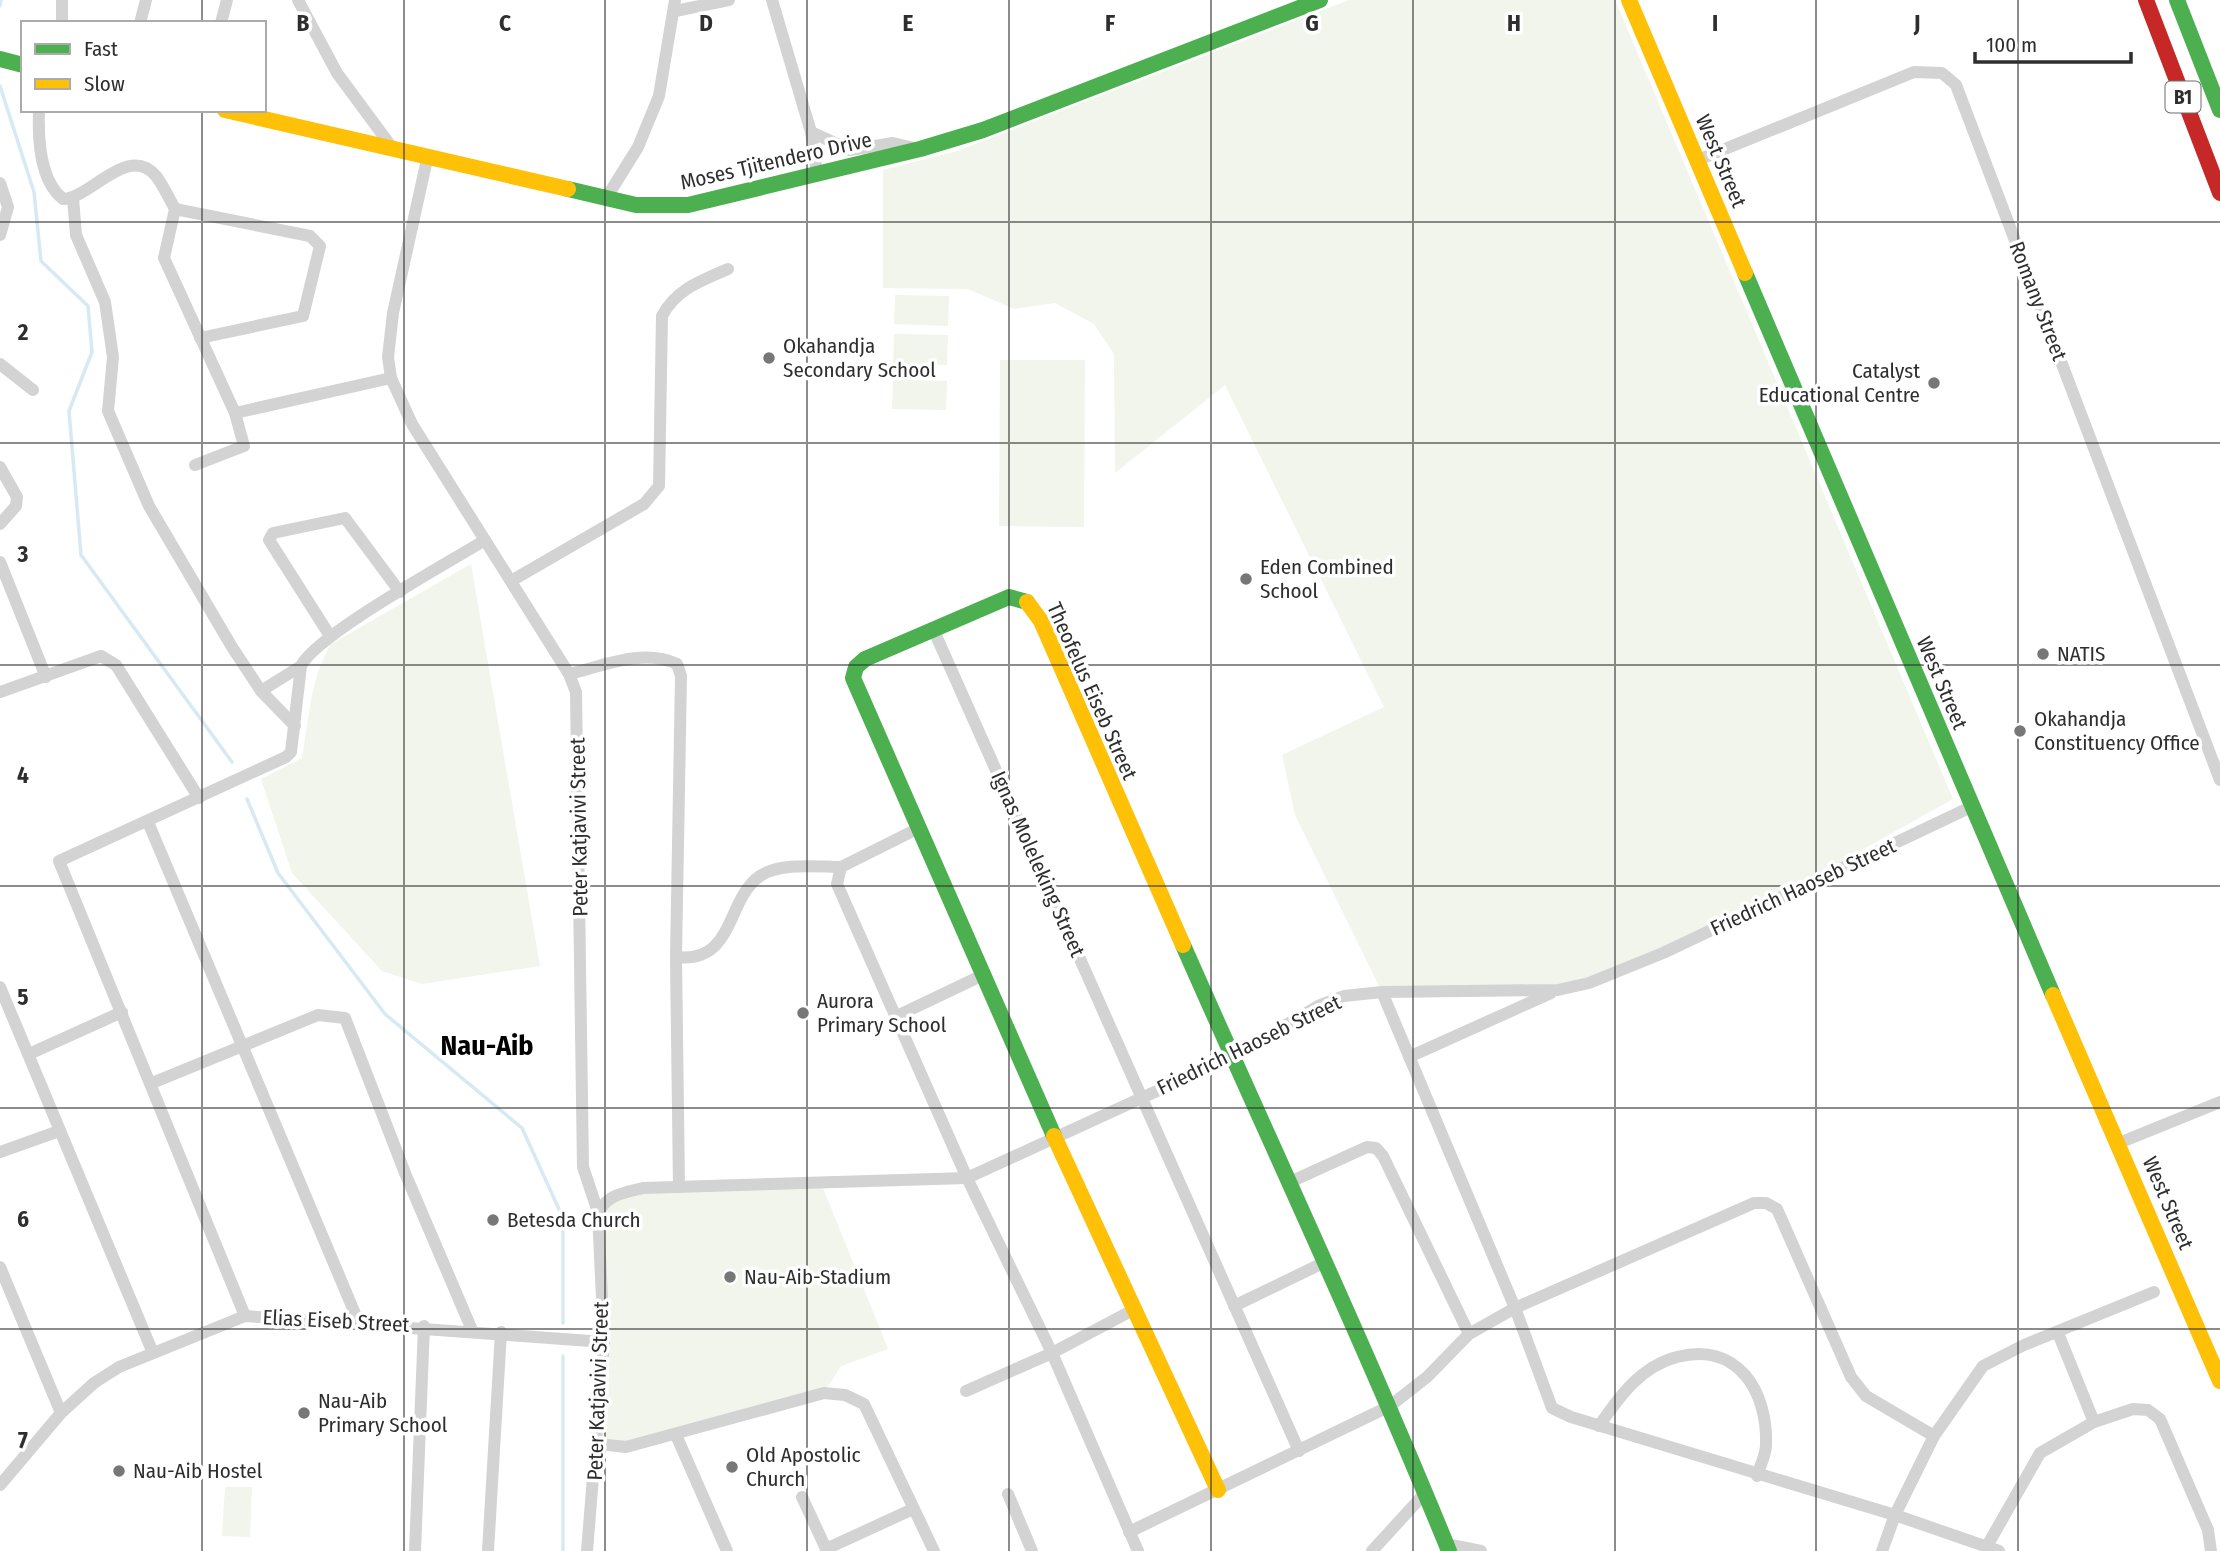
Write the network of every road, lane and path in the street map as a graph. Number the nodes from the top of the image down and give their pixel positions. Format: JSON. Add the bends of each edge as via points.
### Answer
{"nodes":[{"id":1,"x":62,"y":0,"type":"edge"},
{"id":2,"x":146,"y":0,"type":"edge"},
{"id":3,"x":227,"y":0,"type":"edge"},
{"id":4,"x":298,"y":0,"type":"edge"},
{"id":5,"x":729,"y":0,"type":"edge"},
{"id":6,"x":772,"y":0,"type":"edge"},
{"id":7,"x":1320,"y":0,"type":"edge"},
{"id":8,"x":1629,"y":0,"type":"edge"},
{"id":9,"x":2146,"y":0,"type":"edge"},
{"id":10,"x":2177,"y":0,"type":"edge"},
{"id":11,"x":675,"y":6,"type":"edge"},
{"id":12,"x":62,"y":21,"type":"edge"},
{"id":13,"x":141,"y":21,"type":"edge"},
{"id":14,"x":222,"y":21,"type":"edge"},
{"id":15,"x":0,"y":59,"type":"edge"},
{"id":16,"x":21,"y":64,"type":"edge"},
{"id":17,"x":2220,"y":110,"type":"edge"},
{"id":18,"x":39,"y":112,"type":"edge"},
{"id":19,"x":234,"y":112,"type":"edge"},
{"id":20,"x":811,"y":132,"type":"junction"},
{"id":21,"x":391,"y":146,"type":"junction"},
{"id":22,"x":920,"y":149,"type":"junction"},
{"id":23,"x":428,"y":155,"type":"junction"},
{"id":24,"x":1698,"y":160,"type":"junction"},
{"id":25,"x":817,"y":173,"type":"junction"},
{"id":26,"x":0,"y":183,"type":"edge"},
{"id":27,"x":2220,"y":193,"type":"edge"},
{"id":28,"x":607,"y":197,"type":"junction"},
{"id":29,"x":73,"y":198,"type":"junction"},
{"id":30,"x":175,"y":209,"type":"junction"},
{"id":31,"x":0,"y":235,"type":"edge"},
{"id":32,"x":727,"y":269,"type":"dead end"},
{"id":33,"x":200,"y":338,"type":"junction"},
{"id":34,"x":0,"y":364,"type":"edge"},
{"id":35,"x":391,"y":378,"type":"junction"},
{"id":36,"x":33,"y":390,"type":"dead end"},
{"id":37,"x":235,"y":413,"type":"junction"},
{"id":38,"x":195,"y":465,"type":"dead end"},
{"id":39,"x":0,"y":467,"type":"edge"},
{"id":40,"x":0,"y":524,"type":"edge"},
{"id":41,"x":485,"y":540,"type":"junction"},
{"id":42,"x":0,"y":562,"type":"edge"},
{"id":43,"x":511,"y":581,"type":"junction"},
{"id":44,"x":400,"y":592,"type":"junction"},
{"id":45,"x":934,"y":631,"type":"junction"},
{"id":46,"x":330,"y":636,"type":"junction"},
{"id":47,"x":301,"y":667,"type":"junction"},
{"id":48,"x":569,"y":674,"type":"junction"},
{"id":49,"x":46,"y":677,"type":"junction"},
{"id":50,"x":261,"y":691,"type":"junction"},
{"id":51,"x":0,"y":692,"type":"edge"},
{"id":52,"x":295,"y":726,"type":"junction"},
{"id":53,"x":2220,"y":780,"type":"edge"},
{"id":54,"x":199,"y":798,"type":"junction"},
{"id":55,"x":1971,"y":807,"type":"junction"},
{"id":56,"x":148,"y":821,"type":"junction"},
{"id":57,"x":919,"y":828,"type":"junction"},
{"id":58,"x":841,"y":867,"type":"junction"},
{"id":59,"x":676,"y":957,"type":"junction"},
{"id":60,"x":985,"y":974,"type":"junction"},
{"id":61,"x":0,"y":987,"type":"edge"},
{"id":62,"x":1558,"y":990,"type":"junction"},
{"id":63,"x":1382,"y":992,"type":"junction"},
{"id":64,"x":122,"y":1012,"type":"junction"},
{"id":65,"x":895,"y":1017,"type":"junction"},
{"id":66,"x":244,"y":1045,"type":"junction"},
{"id":67,"x":29,"y":1054,"type":"junction"},
{"id":68,"x":1233,"y":1056,"type":"junction"},
{"id":69,"x":1409,"y":1057,"type":"junction"},
{"id":70,"x":152,"y":1083,"type":"junction"},
{"id":71,"x":1141,"y":1098,"type":"junction"},
{"id":72,"x":2220,"y":1102,"type":"edge"},
{"id":73,"x":59,"y":1131,"type":"junction"},
{"id":74,"x":1054,"y":1137,"type":"junction"},
{"id":75,"x":2119,"y":1143,"type":"junction"},
{"id":76,"x":0,"y":1152,"type":"edge"},
{"id":77,"x":967,"y":1178,"type":"junction"},
{"id":78,"x":1290,"y":1182,"type":"junction"},
{"id":79,"x":679,"y":1187,"type":"junction"},
{"id":80,"x":598,"y":1212,"type":"junction"},
{"id":81,"x":1324,"y":1263,"type":"junction"},
{"id":82,"x":0,"y":1267,"type":"edge"},
{"id":83,"x":2154,"y":1292,"type":"dead end"},
{"id":84,"x":1234,"y":1306,"type":"junction"},
{"id":85,"x":1515,"y":1308,"type":"junction"},
{"id":86,"x":1133,"y":1310,"type":"junction"},
{"id":87,"x":245,"y":1316,"type":"junction"},
{"id":88,"x":359,"y":1322,"type":"junction"},
{"id":89,"x":424,"y":1326,"type":"junction"},
{"id":90,"x":472,"y":1330,"type":"junction"},
{"id":91,"x":502,"y":1332,"type":"junction"},
{"id":92,"x":2058,"y":1333,"type":"junction"},
{"id":93,"x":1469,"y":1334,"type":"junction"},
{"id":94,"x":604,"y":1342,"type":"junction"},
{"id":95,"x":153,"y":1353,"type":"junction"},
{"id":96,"x":1052,"y":1353,"type":"junction"},
{"id":97,"x":2220,"y":1381,"type":"edge"},
{"id":98,"x":966,"y":1391,"type":"dead end"},
{"id":99,"x":1390,"y":1406,"type":"junction"},
{"id":100,"x":61,"y":1413,"type":"junction"},
{"id":101,"x":2094,"y":1422,"type":"junction"},
{"id":102,"x":1599,"y":1426,"type":"junction"},
{"id":103,"x":676,"y":1435,"type":"junction"},
{"id":104,"x":1934,"y":1436,"type":"junction"},
{"id":105,"x":598,"y":1444,"type":"junction"},
{"id":106,"x":1299,"y":1451,"type":"junction"},
{"id":107,"x":1757,"y":1476,"type":"junction"},
{"id":108,"x":0,"y":1485,"type":"edge"},
{"id":109,"x":1218,"y":1490,"type":"junction"},
{"id":110,"x":1425,"y":1493,"type":"junction"},
{"id":111,"x":1008,"y":1494,"type":"dead end"},
{"id":112,"x":802,"y":1497,"type":"dead end"},
{"id":113,"x":913,"y":1509,"type":"junction"},
{"id":114,"x":1895,"y":1515,"type":"junction"},
{"id":115,"x":1129,"y":1532,"type":"junction"},
{"id":116,"x":1447,"y":1547,"type":"edge"},
{"id":117,"x":1993,"y":1548,"type":"edge"},
{"id":118,"x":590,"y":1550,"type":"edge"},
{"id":119,"x":827,"y":1550,"type":"edge"},
{"id":120,"x":415,"y":1551,"type":"edge"},
{"id":121,"x":488,"y":1551,"type":"edge"},
{"id":122,"x":727,"y":1551,"type":"edge"},
{"id":123,"x":934,"y":1551,"type":"edge"},
{"id":124,"x":1032,"y":1551,"type":"edge"},
{"id":125,"x":1138,"y":1551,"type":"edge"},
{"id":126,"x":1372,"y":1551,"type":"edge"},
{"id":127,"x":1481,"y":1551,"type":"edge"},
{"id":128,"x":1882,"y":1551,"type":"edge"},
{"id":129,"x":2211,"y":1551,"type":"edge"}],
"edges":[{"from":1,"to":12,"type":"street"},
{"from":2,"to":13,"type":"street"},
{"from":3,"to":14,"type":"street"},
{"from":4,"to":21,"type":"street","via":[[337,73]]},
{"from":5,"to":11,"type":"street"},
{"from":6,"to":20,"type":"street"},
{"from":7,"to":22,"type":"main road","name":"Moses Tjitendero Drive","via":[[983,130]]},
{"from":8,"to":24,"type":"main road","name":"West Street"},
{"from":9,"to":27,"type":"main road","number":"B1"},
{"from":10,"to":17,"type":"main road","number":"B1"},
{"from":11,"to":28,"type":"street","via":[[659,96],[638,146]]},
{"from":15,"to":16,"type":"main road"},
{"from":18,"to":29,"type":"street","via":[[38,135],[49,183],[63,199]]},
{"from":19,"to":21,"type":"main road","name":"Moses Tjitendero Drive"},
{"from":20,"to":22,"type":"street","via":[[850,150],[893,143]]},
{"from":20,"to":25,"type":"street"},
{"from":21,"to":23,"type":"main road","name":"Moses Tjitendero Drive"},
{"from":22,"to":25,"type":"main road","name":"Moses Tjitendero Drive"},
{"from":23,"to":28,"type":"main road","name":"Moses Tjitendero Drive"},
{"from":23,"to":35,"type":"street","name":"Peter Katjavivi Street","via":[[393,313],[388,357]]},
{"from":24,"to":53,"type":"street","name":"Romany Street","via":[[1914,72],[1942,73],[1956,85]]},
{"from":24,"to":55,"type":"main road","name":"West Street"},
{"from":25,"to":28,"type":"main road","name":"Moses Tjitendero Drive","via":[[688,205],[636,205]]},
{"from":26,"to":31,"type":"street","via":[[8,207]]},
{"from":29,"to":30,"type":"street","via":[[121,167],[145,168],[155,174]]},
{"from":29,"to":50,"type":"street","via":[[76,235],[105,302],[113,357],[108,411],[149,506]]},
{"from":30,"to":33,"type":"street","via":[[163,258]]},
{"from":30,"to":33,"type":"street","via":[[310,236],[320,246],[303,316]]},
{"from":32,"to":43,"type":"street","via":[[685,288],[662,316],[659,486],[655,493],[644,504]]},
{"from":33,"to":37,"type":"street"},
{"from":34,"to":36,"type":"street"},
{"from":35,"to":37,"type":"street"},
{"from":35,"to":41,"type":"street","name":"Peter Katjavivi Street","via":[[412,424]]},
{"from":37,"to":38,"type":"street","via":[[244,446]]},
{"from":39,"to":40,"type":"street","via":[[17,497],[16,506]]},
{"from":41,"to":43,"type":"street","name":"Peter Katjavivi Street"},
{"from":41,"to":44,"type":"street"},
{"from":42,"to":49,"type":"street"},
{"from":43,"to":48,"type":"street","name":"Peter Katjavivi Street"},
{"from":44,"to":46,"type":"street"},
{"from":44,"to":46,"type":"street","via":[[345,518],[273,533],[269,540]]},
{"from":45,"to":57,"type":"main road","name":"Theofelus Eiseb Street","via":[[865,659],[853,678]]},
{"from":45,"to":68,"type":"main road","name":"Theofelus Eiseb Street","via":[[1009,597],[1030,602]]},
{"from":45,"to":71,"type":"street","name":"Ignas Moleleking Street"},
{"from":46,"to":47,"type":"street"},
{"from":47,"to":50,"type":"street"},
{"from":47,"to":52,"type":"street"},
{"from":48,"to":59,"type":"street","via":[[648,656],[677,664],[681,676]]},
{"from":48,"to":80,"type":"street","name":"Peter Katjavivi Street","via":[[578,712],[583,1167]]},
{"from":49,"to":51,"type":"street"},
{"from":49,"to":54,"type":"street","via":[[101,656],[116,665]]},
{"from":50,"to":52,"type":"street"},
{"from":52,"to":54,"type":"street","via":[[286,757]]},
{"from":54,"to":56,"type":"street"},
{"from":55,"to":62,"type":"street","name":"Friedrich Haoseb Street","via":[[1663,953],[1590,984]]},
{"from":55,"to":75,"type":"main road","name":"West Street"},
{"from":56,"to":64,"type":"street","via":[[62,859],[58,865]]},
{"from":56,"to":66,"type":"street"},
{"from":57,"to":58,"type":"street"},
{"from":57,"to":60,"type":"main road","name":"Theofelus Eiseb Street"},
{"from":58,"to":59,"type":"street","via":[[768,871],[750,885],[721,940],[702,954]]},
{"from":58,"to":65,"type":"street","via":[[836,884]]},
{"from":59,"to":79,"type":"street"},
{"from":60,"to":65,"type":"street"},
{"from":60,"to":74,"type":"main road","name":"Theofelus Eiseb Street"},
{"from":61,"to":67,"type":"street"},
{"from":62,"to":63,"type":"street","name":"Friedrich Haoseb Street"},
{"from":62,"to":69,"type":"street"},
{"from":63,"to":68,"type":"street","name":"Friedrich Haoseb Street","via":[[1344,996],[1320,1005]]},
{"from":63,"to":69,"type":"street"},
{"from":64,"to":67,"type":"street"},
{"from":64,"to":70,"type":"street"},
{"from":65,"to":77,"type":"street"},
{"from":66,"to":70,"type":"street"},
{"from":66,"to":88,"type":"street"},
{"from":66,"to":90,"type":"street","via":[[318,1015],[345,1018]]},
{"from":67,"to":73,"type":"street"},
{"from":68,"to":71,"type":"street","name":"Friedrich Haoseb Street"},
{"from":68,"to":78,"type":"main road"},
{"from":69,"to":85,"type":"street"},
{"from":70,"to":87,"type":"street"},
{"from":71,"to":74,"type":"street","name":"Friedrich Haoseb Street"},
{"from":71,"to":84,"type":"street","name":"Ignas Moleleking Street"},
{"from":72,"to":75,"type":"street"},
{"from":73,"to":76,"type":"street"},
{"from":73,"to":95,"type":"street"},
{"from":74,"to":77,"type":"street","name":"Friedrich Haoseb Street"},
{"from":74,"to":86,"type":"main road","name":"Theofelus Eiseb Street"},
{"from":75,"to":97,"type":"main road","name":"West Street"},
{"from":77,"to":79,"type":"street","name":"Friedrich Haoseb Street"},
{"from":77,"to":96,"type":"street"},
{"from":78,"to":81,"type":"main road"},
{"from":78,"to":93,"type":"street","via":[[1367,1147],[1376,1148]]},
{"from":79,"to":80,"type":"street","name":"Friedrich Haoseb Street","via":[[614,1195]]},
{"from":80,"to":94,"type":"street","name":"Peter Katjavivi Street"},
{"from":81,"to":84,"type":"street"},
{"from":81,"to":99,"type":"main road"},
{"from":82,"to":100,"type":"street"},
{"from":83,"to":92,"type":"street"},
{"from":84,"to":106,"type":"street","name":"Ignas Moleleking Street"},
{"from":85,"to":93,"type":"street"},
{"from":85,"to":102,"type":"street","via":[[1552,1408]]},
{"from":85,"to":104,"type":"street","via":[[1754,1203],[1766,1203],[1777,1209],[1789,1231],[1851,1377],[1866,1396]]},
{"from":86,"to":96,"type":"street"},
{"from":86,"to":109,"type":"main road","name":"Theofelus Eiseb Street"},
{"from":87,"to":88,"type":"street","name":"Elias Eiseb Street"},
{"from":87,"to":95,"type":"street","name":"Elias Eiseb Street"},
{"from":88,"to":89,"type":"street","name":"Elias Eiseb Street"},
{"from":89,"to":90,"type":"street","name":"Elias Eiseb Street"},
{"from":89,"to":120,"type":"street"},
{"from":90,"to":91,"type":"street","name":"Elias Eiseb Street"},
{"from":91,"to":94,"type":"street","name":"Elias Eiseb Street"},
{"from":91,"to":121,"type":"street"},
{"from":92,"to":101,"type":"street"},
{"from":92,"to":104,"type":"street","via":[[1983,1366]]},
{"from":93,"to":99,"type":"street"},
{"from":94,"to":105,"type":"street","name":"Peter Katjavivi Street"},
{"from":95,"to":100,"type":"street","name":"Elias Eiseb Street","via":[[94,1383]]},
{"from":96,"to":98,"type":"street"},
{"from":96,"to":115,"type":"street"},
{"from":99,"to":106,"type":"street"},
{"from":99,"to":110,"type":"main road"},
{"from":100,"to":108,"type":"street","name":"Elias Eiseb Street"},
{"from":101,"to":117,"type":"street","via":[[2040,1453]]},
{"from":101,"to":129,"type":"street","via":[[2133,1409],[2148,1410],[2160,1419],[2208,1530]]},
{"from":102,"to":107,"type":"street"},
{"from":102,"to":107,"type":"street","via":[[1625,1389],[1650,1370],[1677,1357],[1706,1354],[1732,1360],[1751,1381],[1765,1417],[1766,1447]]},
{"from":103,"to":105,"type":"street","via":[[626,1447]]},
{"from":103,"to":113,"type":"street","via":[[824,1393],[845,1395],[864,1404]]},
{"from":103,"to":122,"type":"street"},
{"from":104,"to":114,"type":"street"},
{"from":105,"to":118,"type":"street","name":"Peter Katjavivi Street"},
{"from":106,"to":109,"type":"street"},
{"from":107,"to":114,"type":"street"},
{"from":109,"to":115,"type":"street"},
{"from":110,"to":116,"type":"main road"},
{"from":110,"to":126,"type":"street"},
{"from":111,"to":124,"type":"street"},
{"from":112,"to":119,"type":"street"},
{"from":113,"to":119,"type":"street"},
{"from":113,"to":123,"type":"street"},
{"from":114,"to":117,"type":"street"},
{"from":114,"to":128,"type":"street"},
{"from":115,"to":125,"type":"street"},
{"from":116,"to":127,"type":"street"}]}
